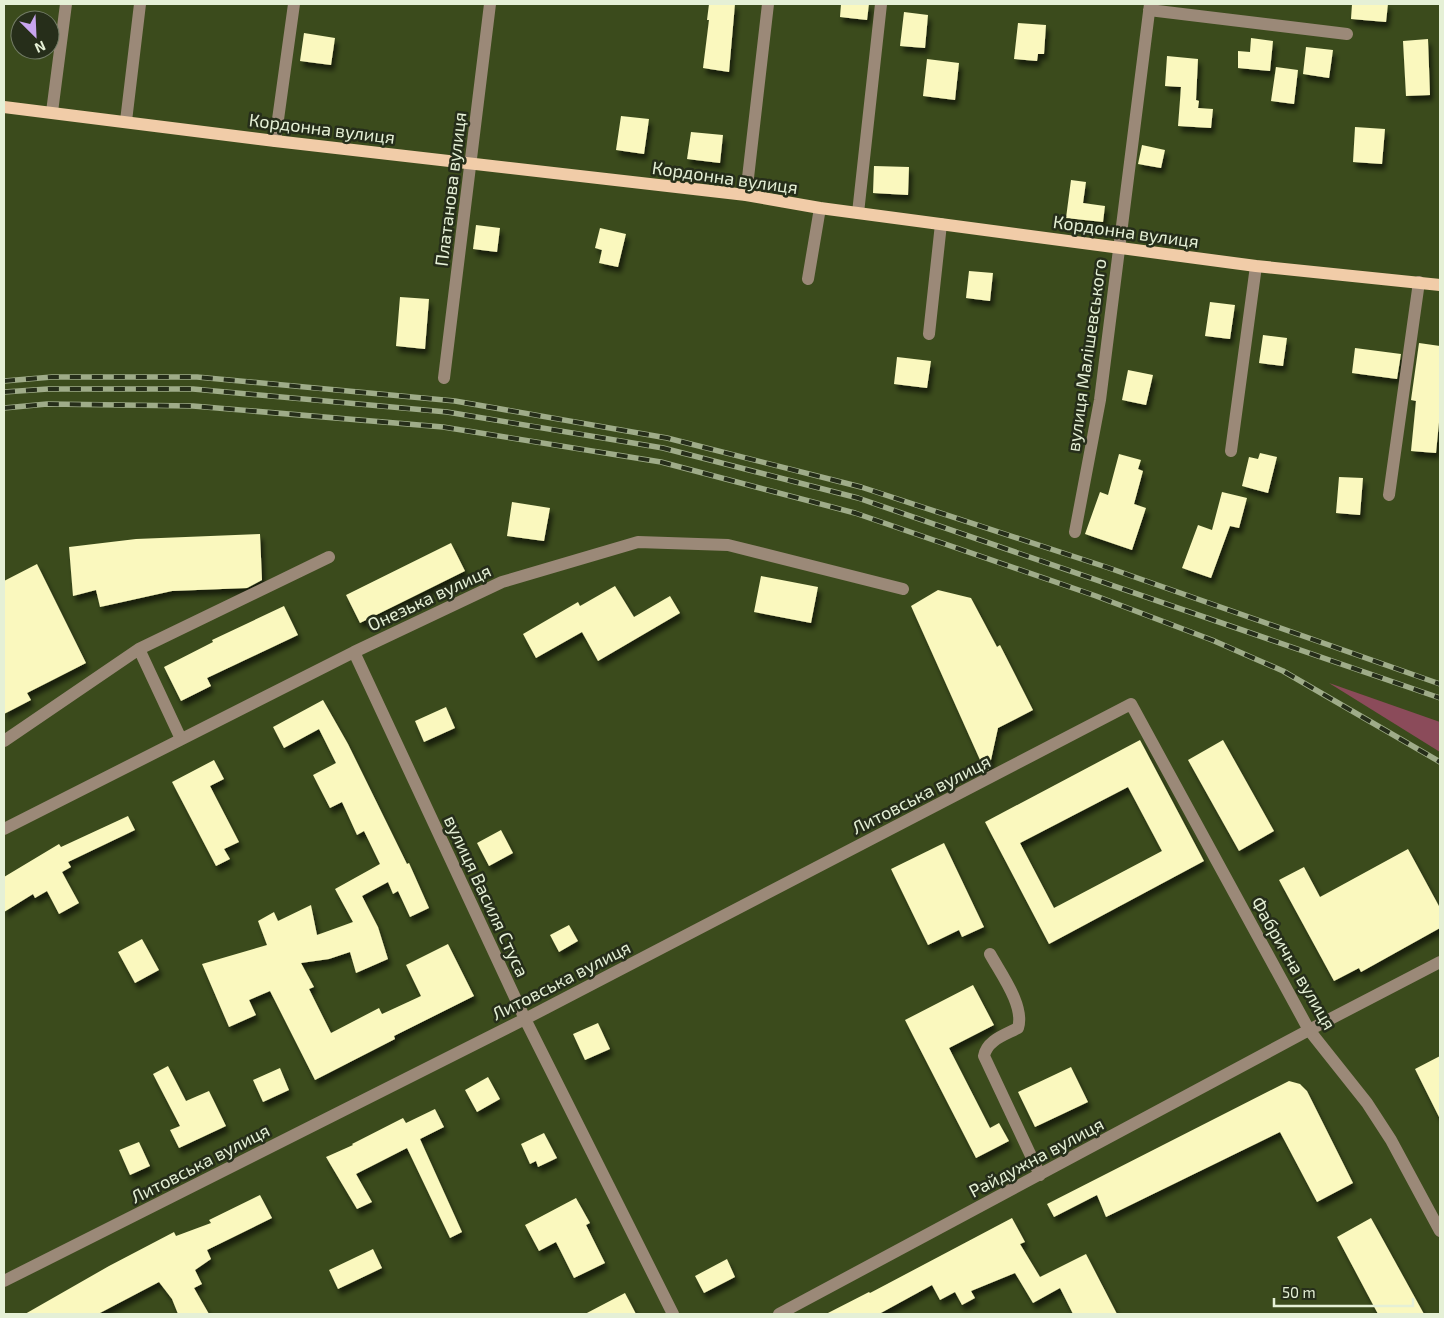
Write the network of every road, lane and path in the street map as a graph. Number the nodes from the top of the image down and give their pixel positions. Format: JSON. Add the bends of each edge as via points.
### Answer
{"nodes":[{"id":1,"x":66,"y":4,"type":"edge"},
{"id":2,"x":140,"y":4,"type":"edge"},
{"id":3,"x":294,"y":4,"type":"edge"},
{"id":4,"x":490,"y":4,"type":"edge"},
{"id":5,"x":768,"y":4,"type":"edge"},
{"id":6,"x":881,"y":4,"type":"edge"},
{"id":7,"x":1149,"y":7,"type":"edge"},
{"id":8,"x":1347,"y":34,"type":"dead end"},
{"id":9,"x":4,"y":107,"type":"edge"},
{"id":10,"x":52,"y":112,"type":"junction"},
{"id":11,"x":126,"y":121,"type":"junction"},
{"id":12,"x":275,"y":141,"type":"junction"},
{"id":13,"x":471,"y":163,"type":"junction"},
{"id":14,"x":746,"y":195,"type":"junction"},
{"id":15,"x":820,"y":208,"type":"junction"},
{"id":16,"x":858,"y":213,"type":"junction"},
{"id":17,"x":941,"y":224,"type":"junction"},
{"id":18,"x":1119,"y":247,"type":"junction"},
{"id":19,"x":1256,"y":266,"type":"junction"},
{"id":20,"x":808,"y":279,"type":"dead end"},
{"id":21,"x":1419,"y":282,"type":"junction"},
{"id":22,"x":1440,"y":285,"type":"edge"},
{"id":23,"x":929,"y":334,"type":"dead end"},
{"id":24,"x":444,"y":378,"type":"dead end"},
{"id":25,"x":1231,"y":451,"type":"dead end"},
{"id":26,"x":1389,"y":495,"type":"dead end"},
{"id":27,"x":1075,"y":532,"type":"dead end"},
{"id":28,"x":329,"y":557,"type":"dead end"},
{"id":29,"x":903,"y":589,"type":"dead end"},
{"id":30,"x":139,"y":649,"type":"junction"},
{"id":31,"x":354,"y":652,"type":"junction"},
{"id":32,"x":1131,"y":704,"type":"joint"},
{"id":33,"x":181,"y":739,"type":"junction"},
{"id":34,"x":4,"y":741,"type":"edge"},
{"id":35,"x":4,"y":829,"type":"edge"},
{"id":36,"x":990,"y":954,"type":"dead end"},
{"id":37,"x":1440,"y":962,"type":"edge"},
{"id":38,"x":525,"y":1019,"type":"junction"},
{"id":39,"x":1310,"y":1030,"type":"junction"},
{"id":40,"x":1040,"y":1175,"type":"junction"},
{"id":41,"x":1440,"y":1231,"type":"edge"},
{"id":42,"x":4,"y":1281,"type":"edge"},
{"id":43,"x":673,"y":1314,"type":"edge"},
{"id":44,"x":779,"y":1314,"type":"edge"}],
"edges":[{"from":1,"to":10,"type":"street"},
{"from":2,"to":11,"type":"street"},
{"from":3,"to":12,"type":"street"},
{"from":4,"to":13,"type":"street","name":"Платанова вулиця"},
{"from":5,"to":14,"type":"street"},
{"from":6,"to":16,"type":"street"},
{"from":7,"to":8,"type":"street"},
{"from":7,"to":18,"type":"street","name":"вулиця Малішевського"},
{"from":9,"to":10,"type":"main road","name":"Кордонна вулиця"},
{"from":10,"to":11,"type":"main road","name":"Кордонна вулиця"},
{"from":11,"to":12,"type":"main road","name":"Кордонна вулиця"},
{"from":12,"to":13,"type":"main road","name":"Кордонна вулиця"},
{"from":13,"to":14,"type":"main road","name":"Кордонна вулиця"},
{"from":13,"to":24,"type":"street","name":"Платанова вулиця"},
{"from":14,"to":15,"type":"main road","name":"Кордонна вулиця"},
{"from":15,"to":16,"type":"main road","name":"Кордонна вулиця"},
{"from":15,"to":20,"type":"street"},
{"from":16,"to":17,"type":"main road","name":"Кордонна вулиця"},
{"from":17,"to":18,"type":"main road","name":"Кордонна вулиця"},
{"from":17,"to":23,"type":"street"},
{"from":18,"to":19,"type":"main road","name":"Кордонна вулиця"},
{"from":18,"to":27,"type":"street","name":"вулиця Малішевського","via":[[1100,400]]},
{"from":19,"to":21,"type":"main road","name":"Кордонна вулиця"},
{"from":19,"to":25,"type":"street"},
{"from":21,"to":22,"type":"main road","name":"Кордонна вулиця"},
{"from":21,"to":26,"type":"street"},
{"from":28,"to":30,"type":"street"},
{"from":29,"to":31,"type":"street","name":"Онезька вулиця","via":[[728,545],[638,542],[502,582]]},
{"from":30,"to":33,"type":"street"},
{"from":30,"to":34,"type":"street"},
{"from":31,"to":33,"type":"street","name":"Онезька вулиця"},
{"from":31,"to":38,"type":"street","name":"вулиця Василя Стуса"},
{"from":32,"to":38,"type":"street","name":"Литовська вулиця"},
{"from":32,"to":39,"type":"street","name":"Фабрична вулиця"},
{"from":33,"to":35,"type":"street","name":"Онезька вулиця"},
{"from":36,"to":40,"type":"street","via":[[1018,1006],[1021,1020],[1018,1028],[990,1043],[984,1056]]},
{"from":37,"to":39,"type":"street","name":"Райдужна вулиця"},
{"from":38,"to":42,"type":"street","name":"Литовська вулиця"},
{"from":38,"to":43,"type":"street","name":"вулиця Василя Стуса"},
{"from":39,"to":40,"type":"street","name":"Райдужна вулиця"},
{"from":39,"to":41,"type":"street","name":"Фабрична вулиця","via":[[1391,1140]]},
{"from":40,"to":44,"type":"street","name":"Райдужна вулиця"}]}
